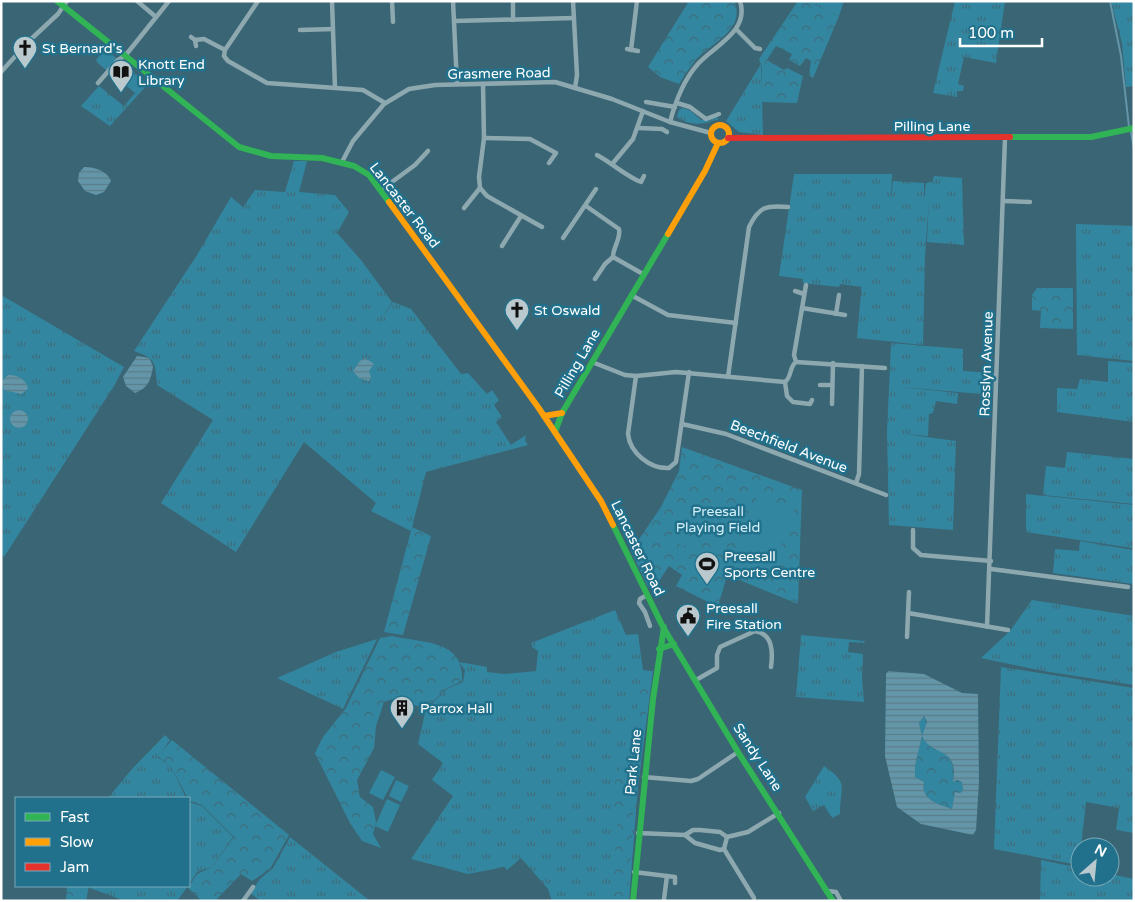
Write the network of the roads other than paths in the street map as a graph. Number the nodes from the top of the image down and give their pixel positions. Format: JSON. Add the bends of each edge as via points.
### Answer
{"nodes":[{"id":1,"x":57,"y":1,"type":"edge"},
{"id":2,"x":137,"y":1,"type":"edge"},
{"id":3,"x":169,"y":1,"type":"edge"},
{"id":4,"x":258,"y":1,"type":"edge"},
{"id":5,"x":332,"y":1,"type":"edge"},
{"id":6,"x":392,"y":1,"type":"edge"},
{"id":7,"x":453,"y":1,"type":"edge"},
{"id":8,"x":513,"y":1,"type":"edge"},
{"id":9,"x":573,"y":1,"type":"edge"},
{"id":10,"x":637,"y":1,"type":"edge"},
{"id":11,"x":740,"y":1,"type":"edge"},
{"id":12,"x":65,"y":4,"type":"edge"},
{"id":13,"x":156,"y":16,"type":"junction"},
{"id":14,"x":574,"y":18,"type":"junction"},
{"id":15,"x":454,"y":20,"type":"junction"},
{"id":16,"x":513,"y":20,"type":"junction"},
{"id":17,"x":392,"y":22,"type":"dead end"},
{"id":18,"x":333,"y":29,"type":"junction"},
{"id":19,"x":300,"y":30,"type":"dead end"},
{"id":20,"x":737,"y":30,"type":"junction"},
{"id":21,"x":194,"y":41,"type":"dead end"},
{"id":22,"x":755,"y":49,"type":"dead end"},
{"id":23,"x":225,"y":50,"type":"junction"},
{"id":24,"x":638,"y":52,"type":"dead end"},
{"id":25,"x":125,"y":56,"type":"junction"},
{"id":26,"x":1,"y":72,"type":"edge"},
{"id":27,"x":98,"y":83,"type":"dead end"},
{"id":28,"x":458,"y":84,"type":"junction"},
{"id":29,"x":483,"y":84,"type":"junction"},
{"id":30,"x":335,"y":88,"type":"junction"},
{"id":31,"x":574,"y":88,"type":"junction"},
{"id":32,"x":646,"y":102,"type":"dead end"},
{"id":33,"x":385,"y":103,"type":"junction"},
{"id":34,"x":676,"y":105,"type":"junction"},
{"id":35,"x":643,"y":111,"type":"junction"},
{"id":36,"x":715,"y":114,"type":"dead end"},
{"id":37,"x":670,"y":122,"type":"junction"},
{"id":38,"x":638,"y":128,"type":"junction"},
{"id":39,"x":1130,"y":128,"type":"edge"},
{"id":40,"x":667,"y":132,"type":"dead end"},
{"id":41,"x":711,"y":133,"type":"junction"},
{"id":42,"x":484,"y":138,"type":"junction"},
{"id":43,"x":728,"y":138,"type":"junction"},
{"id":44,"x":1005,"y":138,"type":"junction"},
{"id":45,"x":718,"y":143,"type":"junction"},
{"id":46,"x":428,"y":151,"type":"dead end"},
{"id":47,"x":597,"y":155,"type":"dead end"},
{"id":48,"x":343,"y":160,"type":"junction"},
{"id":49,"x":549,"y":163,"type":"dead end"},
{"id":50,"x":613,"y":164,"type":"junction"},
{"id":51,"x":644,"y":176,"type":"dead end"},
{"id":52,"x":480,"y":188,"type":"junction"},
{"id":53,"x":596,"y":189,"type":"dead end"},
{"id":54,"x":381,"y":190,"type":"junction"},
{"id":55,"x":1003,"y":201,"type":"junction"},
{"id":56,"x":1030,"y":202,"type":"dead end"},
{"id":57,"x":586,"y":206,"type":"junction"},
{"id":58,"x":788,"y":207,"type":"dead end"},
{"id":59,"x":464,"y":208,"type":"dead end"},
{"id":60,"x":521,"y":216,"type":"junction"},
{"id":61,"x":542,"y":228,"type":"dead end"},
{"id":62,"x":564,"y":238,"type":"dead end"},
{"id":63,"x":502,"y":246,"type":"dead end"},
{"id":64,"x":613,"y":257,"type":"junction"},
{"id":65,"x":643,"y":274,"type":"junction"},
{"id":66,"x":595,"y":279,"type":"dead end"},
{"id":67,"x":806,"y":285,"type":"dead end"},
{"id":68,"x":795,"y":291,"type":"dead end"},
{"id":69,"x":804,"y":294,"type":"junction"},
{"id":70,"x":631,"y":295,"type":"junction"},
{"id":71,"x":839,"y":295,"type":"dead end"},
{"id":72,"x":802,"y":308,"type":"junction"},
{"id":73,"x":836,"y":314,"type":"junction"},
{"id":74,"x":844,"y":315,"type":"dead end"},
{"id":75,"x":736,"y":323,"type":"junction"},
{"id":76,"x":592,"y":362,"type":"junction"},
{"id":77,"x":796,"y":362,"type":"junction"},
{"id":78,"x":833,"y":364,"type":"junction"},
{"id":79,"x":862,"y":366,"type":"junction"},
{"id":80,"x":886,"y":368,"type":"dead end"},
{"id":81,"x":689,"y":372,"type":"junction"},
{"id":82,"x":636,"y":376,"type":"junction"},
{"id":83,"x":728,"y":377,"type":"junction"},
{"id":84,"x":785,"y":382,"type":"junction"},
{"id":85,"x":820,"y":385,"type":"dead end"},
{"id":86,"x":832,"y":385,"type":"junction"},
{"id":87,"x":812,"y":400,"type":"dead end"},
{"id":88,"x":832,"y":404,"type":"dead end"},
{"id":89,"x":562,"y":413,"type":"junction"},
{"id":90,"x":544,"y":416,"type":"junction"},
{"id":91,"x":682,"y":424,"type":"junction"},
{"id":92,"x":553,"y":430,"type":"junction"},
{"id":93,"x":856,"y":483,"type":"junction"},
{"id":94,"x":886,"y":495,"type":"dead end"},
{"id":95,"x":913,"y":530,"type":"dead end"},
{"id":96,"x":991,"y":561,"type":"junction"},
{"id":97,"x":991,"y":569,"type":"junction"},
{"id":98,"x":1128,"y":587,"type":"dead end"},
{"id":99,"x":909,"y":592,"type":"dead end"},
{"id":100,"x":647,"y":595,"type":"junction"},
{"id":101,"x":908,"y":613,"type":"junction"},
{"id":102,"x":650,"y":626,"type":"dead end"},
{"id":103,"x":664,"y":627,"type":"junction"},
{"id":104,"x":988,"y":627,"type":"junction"},
{"id":105,"x":1008,"y":630,"type":"dead end"},
{"id":106,"x":907,"y":638,"type":"dead end"},
{"id":107,"x":674,"y":644,"type":"junction"},
{"id":108,"x":659,"y":649,"type":"junction"},
{"id":109,"x":771,"y":667,"type":"dead end"},
{"id":110,"x":696,"y":680,"type":"junction"},
{"id":111,"x":738,"y":752,"type":"junction"},
{"id":112,"x":644,"y":778,"type":"junction"},
{"id":113,"x":779,"y":813,"type":"junction"},
{"id":114,"x":638,"y":833,"type":"junction"},
{"id":115,"x":685,"y":835,"type":"junction"},
{"id":116,"x":727,"y":837,"type":"junction"},
{"id":117,"x":724,"y":849,"type":"junction"},
{"id":118,"x":634,"y":872,"type":"junction"},
{"id":119,"x":667,"y":876,"type":"junction"},
{"id":120,"x":675,"y":883,"type":"dead end"},
{"id":121,"x":253,"y":887,"type":"dead end"},
{"id":122,"x":828,"y":891,"type":"junction"},
{"id":123,"x":754,"y":898,"type":"dead end"},
{"id":124,"x":664,"y":899,"type":"dead end"},
{"id":125,"x":243,"y":901,"type":"edge"},
{"id":126,"x":632,"y":901,"type":"edge"},
{"id":127,"x":833,"y":901,"type":"edge"},
{"id":128,"x":841,"y":901,"type":"edge"}],
"edges":[{"from":1,"to":12,"type":"main road","name":"Lancaster Road"},
{"from":2,"to":13,"type":"street"},
{"from":3,"to":13,"type":"street"},
{"from":4,"to":23,"type":"street"},
{"from":5,"to":18,"type":"street"},
{"from":6,"to":17,"type":"street"},
{"from":7,"to":15,"type":"street"},
{"from":8,"to":16,"type":"street"},
{"from":9,"to":14,"type":"street"},
{"from":10,"to":24,"type":"street","via":[[629,50]]},
{"from":11,"to":20,"type":"street"},
{"from":12,"to":25,"type":"main road","name":"Lancaster Road"},
{"from":12,"to":26,"type":"street"},
{"from":13,"to":25,"type":"street"},
{"from":14,"to":16,"type":"street"},
{"from":14,"to":31,"type":"street","via":[[577,75]]},
{"from":15,"to":16,"type":"street"},
{"from":15,"to":28,"type":"street"},
{"from":18,"to":19,"type":"street"},
{"from":18,"to":30,"type":"street"},
{"from":20,"to":22,"type":"street"},
{"from":20,"to":34,"type":"street","via":[[697,66]]},
{"from":21,"to":23,"type":"street","via":[[204,39]]},
{"from":23,"to":30,"type":"street","via":[[224,56],[228,61],[267,83]]},
{"from":25,"to":27,"type":"street"},
{"from":25,"to":48,"type":"main road","name":"Lancaster Road","via":[[246,151]]},
{"from":28,"to":29,"type":"street","name":"Grasmere Road"},
{"from":28,"to":33,"type":"street","name":"Grasmere Road","via":[[409,89]]},
{"from":29,"to":31,"type":"street","name":"Grasmere Road","via":[[555,82]]},
{"from":29,"to":42,"type":"street"},
{"from":30,"to":33,"type":"street","via":[[362,90]]},
{"from":31,"to":35,"type":"street","name":"Grasmere Road"},
{"from":32,"to":34,"type":"street"},
{"from":33,"to":48,"type":"street","name":"Grasmere Road","via":[[353,141]]},
{"from":34,"to":36,"type":"street","via":[[690,107],[706,119]]},
{"from":34,"to":37,"type":"street"},
{"from":35,"to":37,"type":"street","name":"Grasmere Road"},
{"from":35,"to":38,"type":"street"},
{"from":37,"to":41,"type":"street","name":"Grasmere Road"},
{"from":38,"to":40,"type":"street"},
{"from":38,"to":50,"type":"street"},
{"from":39,"to":44,"type":"main road","name":"Pilling Lane","via":[[1091,137]]},
{"from":41,"to":43,"type":"main road","via":[[716,126],[722,125],[728,131]]},
{"from":41,"to":45,"type":"main road"},
{"from":42,"to":49,"type":"street","via":[[530,139],[557,150]]},
{"from":42,"to":52,"type":"street"},
{"from":43,"to":44,"type":"main road","name":"Pilling Lane"},
{"from":43,"to":45,"type":"main road"},
{"from":44,"to":55,"type":"street","name":"Rosslyn Avenue"},
{"from":45,"to":65,"type":"main road","name":"Pilling Lane"},
{"from":46,"to":54,"type":"street","via":[[416,165]]},
{"from":47,"to":50,"type":"street"},
{"from":48,"to":54,"type":"main road","name":"Lancaster Road","via":[[357,165]]},
{"from":50,"to":51,"type":"street","via":[[642,185]]},
{"from":52,"to":59,"type":"street"},
{"from":52,"to":60,"type":"street","via":[[487,196]]},
{"from":53,"to":57,"type":"street"},
{"from":54,"to":90,"type":"main road","name":"Lancaster Road"},
{"from":55,"to":56,"type":"street"},
{"from":55,"to":96,"type":"street","name":"Rosslyn Avenue"},
{"from":57,"to":62,"type":"street"},
{"from":57,"to":64,"type":"street","via":[[619,229]]},
{"from":58,"to":75,"type":"street","via":[[770,206],[756,213],[749,227]]},
{"from":60,"to":61,"type":"street"},
{"from":60,"to":63,"type":"street"},
{"from":64,"to":65,"type":"street"},
{"from":64,"to":66,"type":"street"},
{"from":65,"to":70,"type":"main road","name":"Pilling Lane"},
{"from":67,"to":69,"type":"street"},
{"from":68,"to":69,"type":"street"},
{"from":69,"to":72,"type":"street"},
{"from":70,"to":75,"type":"street","via":[[668,315]]},
{"from":70,"to":76,"type":"main road","name":"Pilling Lane"},
{"from":71,"to":73,"type":"street"},
{"from":72,"to":73,"type":"street"},
{"from":72,"to":77,"type":"street","via":[[794,355]]},
{"from":73,"to":74,"type":"street"},
{"from":75,"to":83,"type":"street"},
{"from":76,"to":82,"type":"street","via":[[612,371]]},
{"from":76,"to":89,"type":"main road","name":"Pilling Lane"},
{"from":77,"to":78,"type":"street"},
{"from":77,"to":84,"type":"street"},
{"from":78,"to":79,"type":"street"},
{"from":78,"to":86,"type":"street"},
{"from":79,"to":80,"type":"street"},
{"from":79,"to":93,"type":"street","via":[[859,474]]},
{"from":81,"to":82,"type":"street"},
{"from":81,"to":83,"type":"street"},
{"from":81,"to":91,"type":"street"},
{"from":82,"to":91,"type":"street","via":[[628,434],[640,457],[665,468],[672,467],[676,462]]},
{"from":83,"to":84,"type":"street"},
{"from":84,"to":87,"type":"street","via":[[787,396],[793,402],[810,404]]},
{"from":85,"to":86,"type":"street"},
{"from":86,"to":88,"type":"street"},
{"from":89,"to":90,"type":"main road","name":"Pilling Lane"},
{"from":89,"to":92,"type":"main road","name":"Pilling Lane"},
{"from":90,"to":92,"type":"main road","name":"Lancaster Road"},
{"from":91,"to":93,"type":"street","name":"Beechfield Avenue","via":[[726,434]]},
{"from":92,"to":100,"type":"main road","name":"Lancaster Road","via":[[607,511]]},
{"from":93,"to":94,"type":"street","name":"Beechfield Avenue"},
{"from":95,"to":96,"type":"street","via":[[913,548],[921,555]]},
{"from":96,"to":97,"type":"street","name":"Rosslyn Avenue"},
{"from":97,"to":98,"type":"street"},
{"from":97,"to":104,"type":"street","name":"Rosslyn Avenue"},
{"from":99,"to":101,"type":"street"},
{"from":100,"to":102,"type":"street","via":[[638,601]]},
{"from":100,"to":103,"type":"main road","name":"Lancaster Road"},
{"from":101,"to":104,"type":"street"},
{"from":101,"to":106,"type":"street"},
{"from":103,"to":107,"type":"main road","name":"Sandy Lane"},
{"from":103,"to":108,"type":"main road","name":"Park Lane"},
{"from":104,"to":105,"type":"street"},
{"from":107,"to":108,"type":"main road"},
{"from":107,"to":110,"type":"main road","name":"Sandy Lane"},
{"from":108,"to":112,"type":"main road","name":"Park Lane"},
{"from":109,"to":110,"type":"street","via":[[772,651],[768,638],[759,631],[750,631],[720,647],[717,668]]},
{"from":110,"to":111,"type":"main road","name":"Sandy Lane"},
{"from":111,"to":112,"type":"street","via":[[691,781]]},
{"from":111,"to":113,"type":"main road","name":"Sandy Lane"},
{"from":112,"to":114,"type":"main road","name":"Park Lane"},
{"from":113,"to":116,"type":"street","via":[[748,832]]},
{"from":113,"to":122,"type":"main road","name":"Sandy Lane"},
{"from":114,"to":115,"type":"street"},
{"from":114,"to":118,"type":"main road","name":"Park Lane"},
{"from":115,"to":116,"type":"street","via":[[692,830],[700,830],[720,832]]},
{"from":115,"to":117,"type":"street","via":[[701,846]]},
{"from":116,"to":117,"type":"street"},
{"from":117,"to":123,"type":"street"},
{"from":118,"to":119,"type":"street"},
{"from":118,"to":126,"type":"main road","name":"Park Lane"},
{"from":119,"to":120,"type":"street","via":[[676,876]]},
{"from":119,"to":124,"type":"street"},
{"from":121,"to":125,"type":"street"},
{"from":122,"to":127,"type":"main road","name":"Sandy Lane"},
{"from":122,"to":128,"type":"street","via":[[836,892]]}]}
